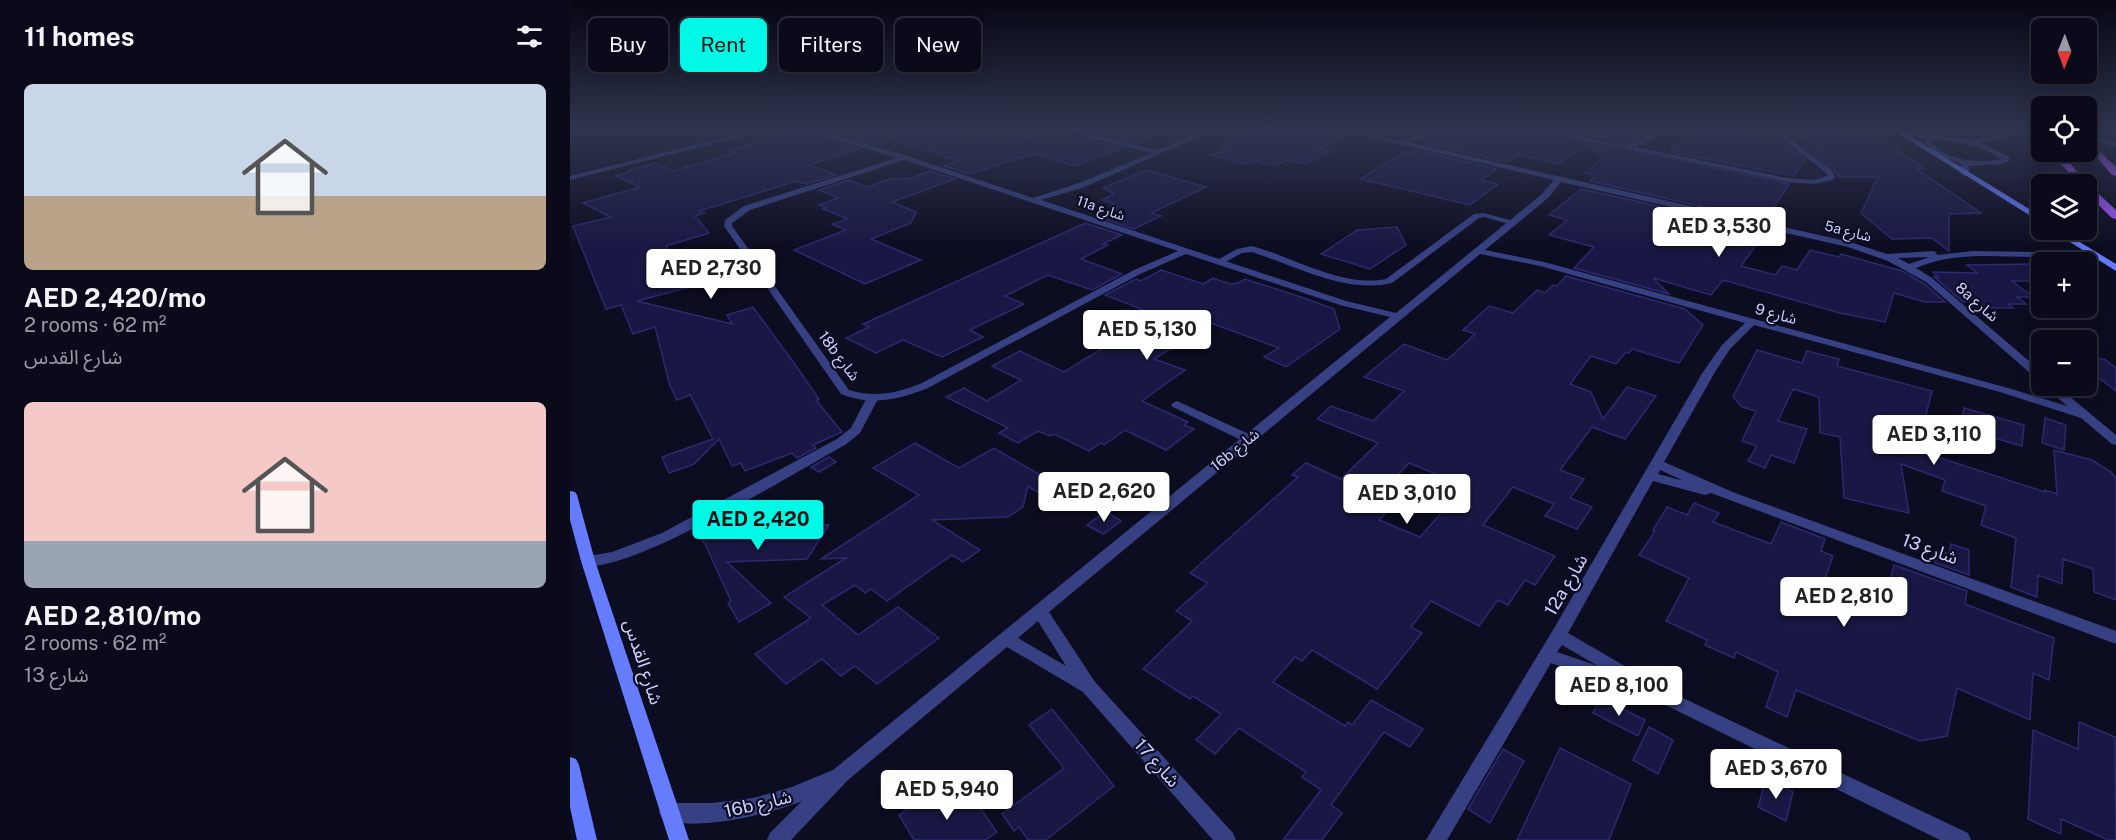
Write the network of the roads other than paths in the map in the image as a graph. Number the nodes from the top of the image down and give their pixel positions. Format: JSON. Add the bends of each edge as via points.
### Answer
{"nodes":[{"id":1,"x":607,"y":169,"type":"edge"},
{"id":2,"x":609,"y":169,"type":"edge"},
{"id":3,"x":863,"y":169,"type":"edge"},
{"id":4,"x":939,"y":169,"type":"edge"},
{"id":5,"x":1119,"y":169,"type":"edge"},
{"id":6,"x":1517,"y":169,"type":"edge"},
{"id":7,"x":1733,"y":169,"type":"edge"},
{"id":8,"x":1826,"y":169,"type":"edge"},
{"id":9,"x":1957,"y":169,"type":"edge"},
{"id":10,"x":1964,"y":169,"type":"edge"},
{"id":11,"x":1965,"y":174,"type":"junction"},
{"id":12,"x":570,"y":178,"type":"edge"},
{"id":13,"x":1559,"y":179,"type":"junction"},
{"id":14,"x":1571,"y":182,"type":"junction"},
{"id":15,"x":570,"y":185,"type":"edge"},
{"id":16,"x":1079,"y":186,"type":"junction"},
{"id":17,"x":1545,"y":196,"type":"junction"},
{"id":18,"x":2097,"y":198,"type":"edge"},
{"id":19,"x":1034,"y":200,"type":"junction"},
{"id":20,"x":1047,"y":204,"type":"junction"},
{"id":21,"x":2031,"y":214,"type":"edge"},
{"id":22,"x":2116,"y":216,"type":"edge"},
{"id":23,"x":1513,"y":222,"type":"junction"},
{"id":24,"x":2071,"y":240,"type":"edge"},
{"id":25,"x":1168,"y":245,"type":"junction"},
{"id":26,"x":1482,"y":247,"type":"junction"},
{"id":27,"x":1186,"y":251,"type":"junction"},
{"id":28,"x":2031,"y":254,"type":"edge"},
{"id":29,"x":1889,"y":256,"type":"junction"},
{"id":30,"x":1959,"y":256,"type":"junction"},
{"id":31,"x":1220,"y":262,"type":"junction"},
{"id":32,"x":1910,"y":267,"type":"junction"},
{"id":33,"x":2116,"y":268,"type":"edge"},
{"id":34,"x":1137,"y":272,"type":"junction"},
{"id":35,"x":1733,"y":318,"type":"junction"},
{"id":36,"x":1394,"y":320,"type":"junction"},
{"id":37,"x":1751,"y":322,"type":"junction"},
{"id":38,"x":1726,"y":347,"type":"junction"},
{"id":39,"x":2031,"y":369,"type":"edge"},
{"id":40,"x":2004,"y":390,"type":"junction"},
{"id":41,"x":2031,"y":393,"type":"edge"},
{"id":42,"x":2063,"y":396,"type":"edge"},
{"id":43,"x":872,"y":399,"type":"junction"},
{"id":44,"x":1177,"y":405,"type":"dead end"},
{"id":45,"x":2085,"y":415,"type":"junction"},
{"id":46,"x":1249,"y":439,"type":"junction"},
{"id":47,"x":2116,"y":441,"type":"edge"},
{"id":48,"x":1653,"y":470,"type":"junction"},
{"id":49,"x":570,"y":495,"type":"edge"},
{"id":50,"x":588,"y":561,"type":"junction"},
{"id":51,"x":1040,"y":611,"type":"junction"},
{"id":52,"x":1559,"y":635,"type":"junction"},
{"id":53,"x":2116,"y":638,"type":"edge"},
{"id":54,"x":1006,"y":639,"type":"junction"},
{"id":55,"x":1547,"y":655,"type":"junction"},
{"id":56,"x":1089,"y":687,"type":"junction"},
{"id":57,"x":1660,"y":695,"type":"junction"},
{"id":58,"x":570,"y":765,"type":"edge"},
{"id":59,"x":841,"y":774,"type":"junction"},
{"id":60,"x":669,"y":812,"type":"junction"},
{"id":61,"x":587,"y":840,"type":"edge"},
{"id":62,"x":679,"y":840,"type":"edge"},
{"id":63,"x":777,"y":840,"type":"edge"},
{"id":64,"x":1226,"y":840,"type":"edge"},
{"id":65,"x":1436,"y":840,"type":"edge"},
{"id":66,"x":1961,"y":840,"type":"edge"}],
"edges":[{"from":1,"to":12,"type":"street"},
{"from":2,"to":15,"type":"street"},
{"from":3,"to":43,"type":"street","name":"18b شارع","via":[[747,208],[731,217],[728,226],[845,392]]},
{"from":4,"to":19,"type":"street","name":"11a شارع"},
{"from":5,"to":16,"type":"street"},
{"from":6,"to":13,"type":"street","name":"5a شارع"},
{"from":7,"to":8,"type":"street","via":[[1814,182],[1831,176]]},
{"from":9,"to":11,"type":"main road"},
{"from":10,"to":11,"type":"street"},
{"from":11,"to":21,"type":"main road"},
{"from":13,"to":14,"type":"street","name":"5a شارع"},
{"from":13,"to":17,"type":"street","name":"16b شارع"},
{"from":14,"to":17,"type":"street","name":"16b شارع"},
{"from":14,"to":29,"type":"street","name":"5a شارع"},
{"from":16,"to":19,"type":"street"},
{"from":16,"to":20,"type":"street"},
{"from":17,"to":23,"type":"street","name":"16b شارع"},
{"from":18,"to":22,"type":"main road"},
{"from":19,"to":20,"type":"street","name":"11a شارع"},
{"from":20,"to":25,"type":"street","name":"11a شارع"},
{"from":23,"to":26,"type":"street","name":"16b شارع"},
{"from":23,"to":31,"type":"street","via":[[1477,216],[1389,281],[1378,285],[1358,283],[1252,249],[1239,251]]},
{"from":24,"to":33,"type":"main road"},
{"from":25,"to":27,"type":"street","name":"11a شارع"},
{"from":25,"to":34,"type":"street","name":"18b شارع"},
{"from":26,"to":35,"type":"street","name":"شارع 9"},
{"from":26,"to":36,"type":"street","name":"16b شارع"},
{"from":27,"to":31,"type":"street","name":"11a شارع"},
{"from":27,"to":34,"type":"street","name":"18b شارع"},
{"from":28,"to":30,"type":"street"},
{"from":29,"to":30,"type":"street"},
{"from":29,"to":32,"type":"street","name":"8a شارع"},
{"from":30,"to":32,"type":"street","via":[[1935,258]]},
{"from":31,"to":36,"type":"street","name":"11a شارع"},
{"from":32,"to":39,"type":"street","name":"8a شارع"},
{"from":34,"to":43,"type":"street","name":"18b شارع","via":[[924,386],[899,396]]},
{"from":35,"to":37,"type":"street","name":"شارع 9"},
{"from":35,"to":38,"type":"street","name":"12a شارع"},
{"from":36,"to":46,"type":"street","name":"16b شارع"},
{"from":37,"to":38,"type":"street","name":"12a شارع"},
{"from":37,"to":40,"type":"street","name":"شارع 9"},
{"from":38,"to":48,"type":"street","name":"12a شارع"},
{"from":40,"to":41,"type":"street","name":"شارع 9"},
{"from":40,"to":45,"type":"street","name":"شارع 9"},
{"from":42,"to":45,"type":"street"},
{"from":43,"to":50,"type":"street","via":[[856,430],[841,442],[667,537],[614,557]]},
{"from":44,"to":46,"type":"street"},
{"from":45,"to":47,"type":"street"},
{"from":46,"to":51,"type":"street","name":"16b شارع"},
{"from":48,"to":52,"type":"street","name":"12a شارع"},
{"from":48,"to":53,"type":"street","name":"شارع 13"},
{"from":49,"to":50,"type":"main road","name":"شارع القدس"},
{"from":50,"to":60,"type":"main road","name":"شارع القدس"},
{"from":51,"to":54,"type":"street","name":"16b شارع"},
{"from":51,"to":56,"type":"street","name":"شارع 17"},
{"from":52,"to":55,"type":"street","name":"12a شارع"},
{"from":52,"to":57,"type":"street"},
{"from":54,"to":56,"type":"street","name":"شارع 17"},
{"from":54,"to":59,"type":"street","name":"16b شارع"},
{"from":55,"to":57,"type":"street"},
{"from":55,"to":65,"type":"street","name":"12a شارع"},
{"from":56,"to":64,"type":"street","name":"شارع 17"},
{"from":57,"to":66,"type":"street"},
{"from":58,"to":61,"type":"main road"},
{"from":59,"to":60,"type":"street","name":"16b شارع","via":[[766,806],[732,813]]},
{"from":59,"to":63,"type":"street","name":"16b شارع"},
{"from":60,"to":62,"type":"main road","name":"شارع القدس"}]}
